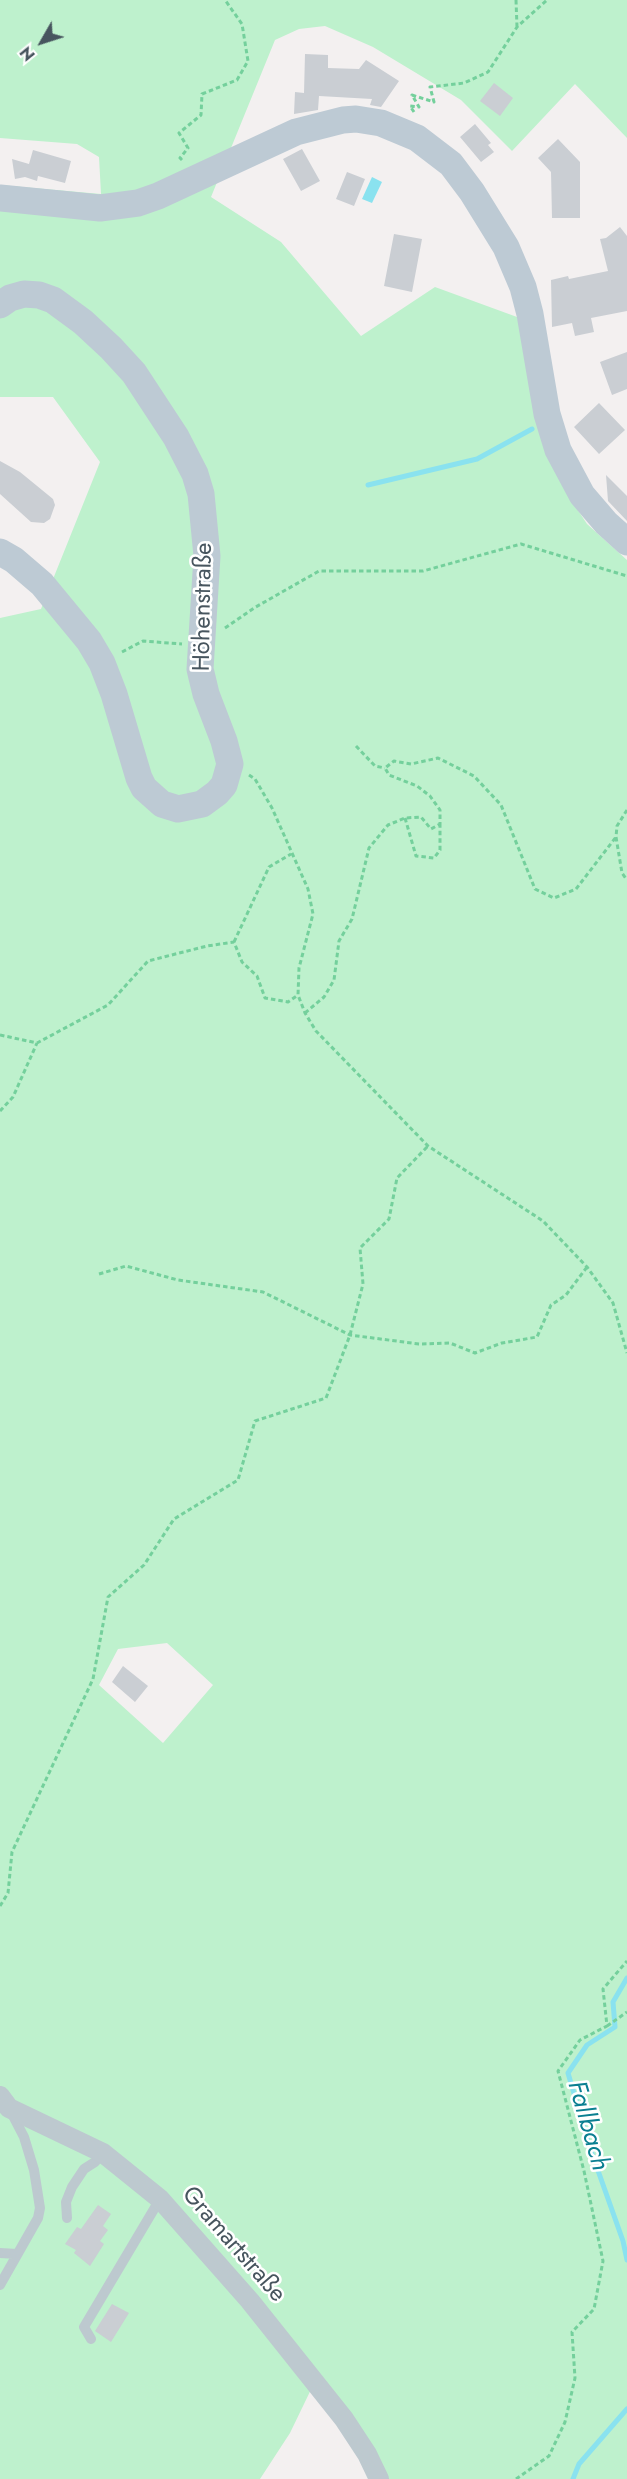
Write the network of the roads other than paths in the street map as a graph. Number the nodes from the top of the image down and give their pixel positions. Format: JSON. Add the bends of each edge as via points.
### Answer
{"nodes":[{"id":1,"x":0,"y":198,"type":"edge"},
{"id":2,"x":0,"y":305,"type":"edge"},
{"id":3,"x":627,"y":542,"type":"edge"},
{"id":4,"x":0,"y":552,"type":"edge"},
{"id":5,"x":4,"y":2102,"type":"edge"},
{"id":6,"x":103,"y":2152,"type":"junction"},
{"id":7,"x":160,"y":2199,"type":"junction"},
{"id":8,"x":67,"y":2218,"type":"dead end"},
{"id":9,"x":0,"y":2253,"type":"edge"},
{"id":10,"x":17,"y":2254,"type":"junction"},
{"id":11,"x":0,"y":2285,"type":"edge"},
{"id":12,"x":92,"y":2339,"type":"dead end"},
{"id":13,"x":379,"y":2479,"type":"edge"}],
"edges":[{"from":1,"to":3,"type":"street","via":[[100,208],[138,203],[296,132],[343,120],[381,123],[417,138],[451,164],[506,247],[530,314],[547,414],[558,450],[582,495]]},
{"from":2,"to":4,"type":"street","name":"Höhenstraße","via":[[24,294],[53,300],[69,310],[134,374],[176,437],[195,474],[207,556],[200,645],[202,681],[230,764],[224,785],[217,793],[202,804],[178,809],[162,804],[144,788],[114,694],[89,641],[29,572]]},
{"from":5,"to":6,"type":"street","name":"Gramartstraße"},
{"from":5,"to":10,"type":"lane","via":[[24,2137],[40,2199],[38,2218]]},
{"from":6,"to":7,"type":"street","name":"Gramartstraße"},
{"from":6,"to":8,"type":"lane","via":[[72,2187],[66,2202]]},
{"from":7,"to":12,"type":"lane","via":[[84,2327]]},
{"from":7,"to":13,"type":"street","name":"Gramartstraße","via":[[339,2411]]},
{"from":9,"to":10,"type":"lane"},
{"from":10,"to":11,"type":"lane"}]}
